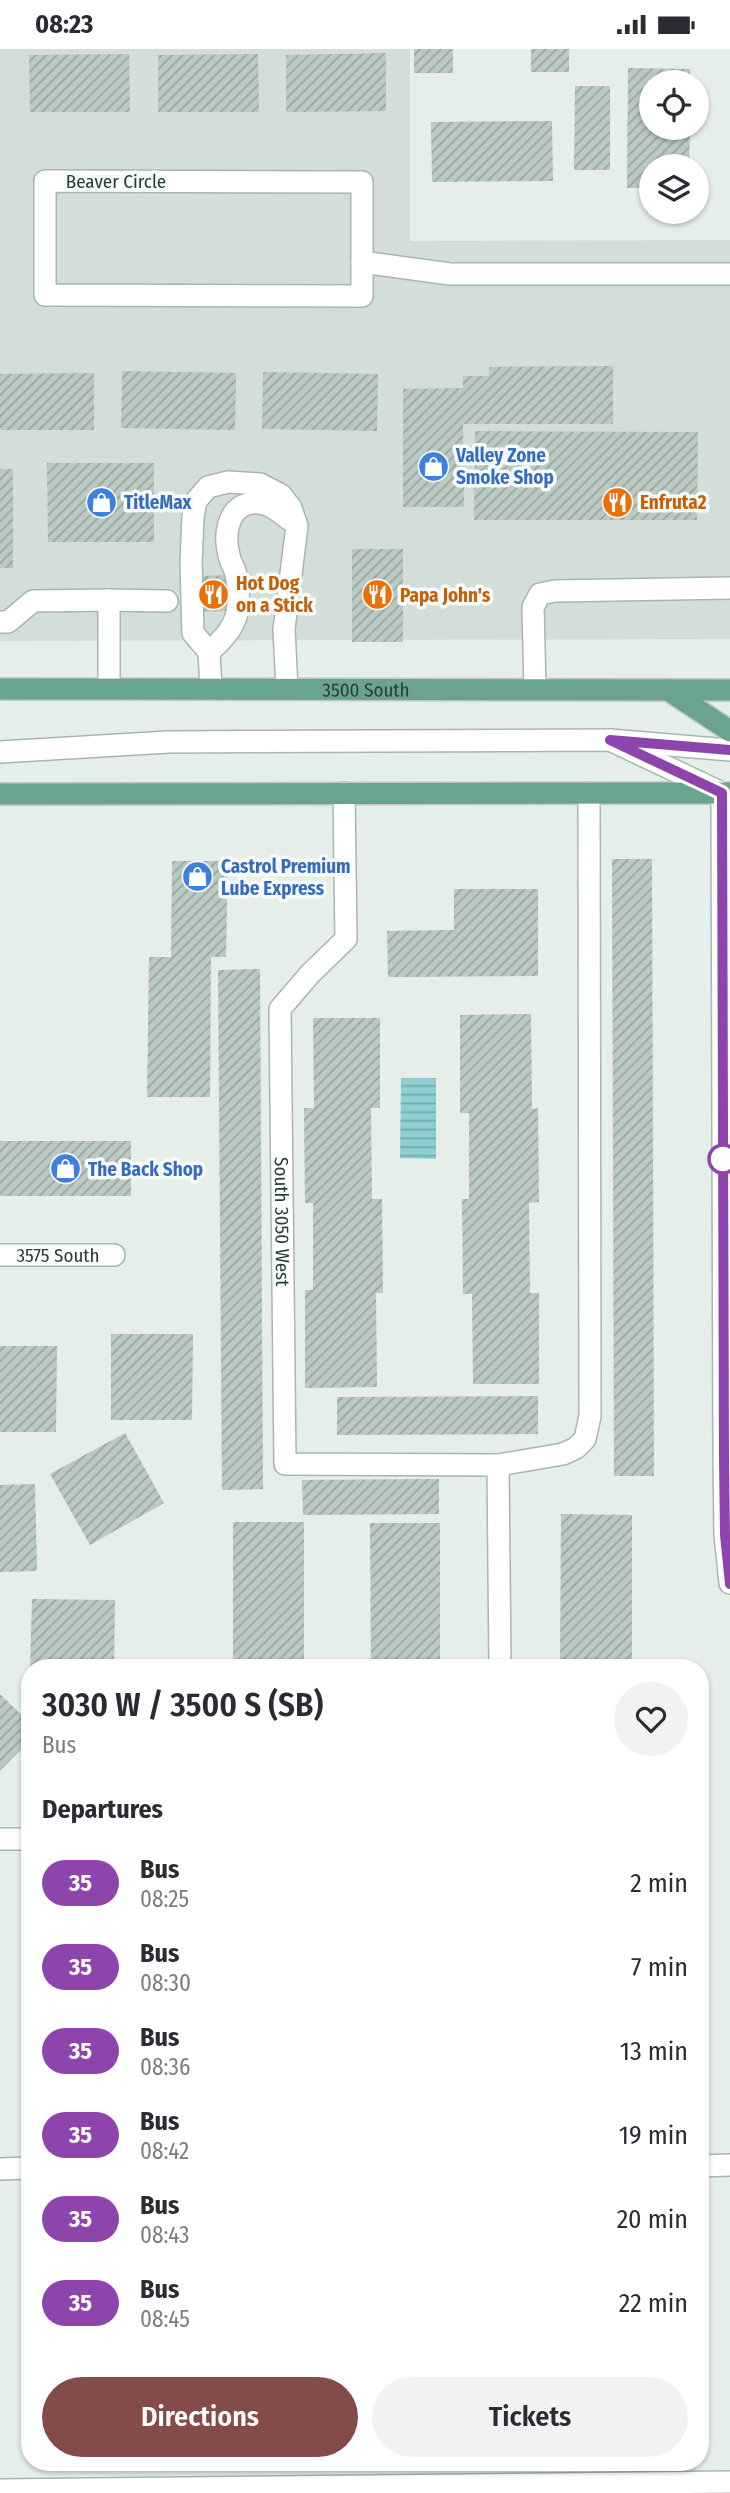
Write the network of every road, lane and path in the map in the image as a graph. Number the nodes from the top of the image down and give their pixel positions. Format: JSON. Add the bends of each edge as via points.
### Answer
{"nodes":[{"id":1,"x":362,"y":262,"type":"junction"},
{"id":2,"x":730,"y":274,"type":"edge"},
{"id":3,"x":298,"y":526,"type":"junction"},
{"id":4,"x":730,"y":588,"type":"edge"},
{"id":5,"x":109,"y":600,"type":"junction"},
{"id":6,"x":167,"y":601,"type":"dead end"},
{"id":7,"x":0,"y":622,"type":"edge"},
{"id":8,"x":209,"y":652,"type":"junction"},
{"id":9,"x":0,"y":689,"type":"edge"},
{"id":10,"x":109,"y":689,"type":"junction"},
{"id":11,"x":211,"y":689,"type":"junction"},
{"id":12,"x":287,"y":689,"type":"junction"},
{"id":13,"x":535,"y":689,"type":"junction"},
{"id":14,"x":668,"y":690,"type":"junction"},
{"id":15,"x":730,"y":690,"type":"edge"},
{"id":16,"x":730,"y":731,"type":"edge"},
{"id":17,"x":610,"y":740,"type":"junction"},
{"id":18,"x":730,"y":750,"type":"edge"},
{"id":19,"x":0,"y":752,"type":"edge"},
{"id":20,"x":727,"y":791,"type":"edge"},
{"id":21,"x":344,"y":793,"type":"junction"},
{"id":22,"x":589,"y":793,"type":"junction"},
{"id":23,"x":0,"y":794,"type":"edge"},
{"id":24,"x":0,"y":1255,"type":"edge"},
{"id":25,"x":114,"y":1255,"type":"dead end"},
{"id":26,"x":498,"y":1465,"type":"junction"},
{"id":27,"x":727,"y":1532,"type":"edge"},
{"id":28,"x":730,"y":1583,"type":"edge"},
{"id":29,"x":500,"y":1659,"type":"edge"},
{"id":30,"x":0,"y":1839,"type":"edge"},
{"id":31,"x":21,"y":1839,"type":"edge"},
{"id":32,"x":709,"y":2165,"type":"edge"},
{"id":33,"x":730,"y":2165,"type":"edge"},
{"id":34,"x":21,"y":2168,"type":"edge"},
{"id":35,"x":0,"y":2169,"type":"edge"},
{"id":36,"x":730,"y":2483,"type":"edge"},
{"id":37,"x":0,"y":2490,"type":"edge"},
{"id":38,"x":395,"y":2490,"type":"edge"}],
"edges":[{"from":1,"to":1,"type":"street","name":"Beaver Circle","via":[[362,182],[45,181],[45,295],[362,296]]},
{"from":1,"to":2,"type":"street","via":[[450,274]]},
{"from":3,"to":8,"type":"street","via":[[272,506],[255,502],[242,506],[230,518],[228,554],[237,576],[237,613],[226,637]]},
{"from":3,"to":8,"type":"street","via":[[281,495],[260,484],[228,482],[208,487],[196,501],[191,562],[193,633]]},
{"from":3,"to":12,"type":"street","via":[[284,629]]},
{"from":4,"to":13,"type":"street","via":[[540,594],[533,607]]},
{"from":5,"to":6,"type":"street"},
{"from":5,"to":7,"type":"street","via":[[33,601],[8,622]]},
{"from":5,"to":10,"type":"street"},
{"from":8,"to":11,"type":"street"},
{"from":9,"to":10,"type":"main road","name":"3500 South"},
{"from":10,"to":11,"type":"main road","name":"3500 South"},
{"from":11,"to":12,"type":"main road","name":"3500 South"},
{"from":12,"to":13,"type":"main road","name":"3500 South"},
{"from":13,"to":14,"type":"main road","name":"3500 South"},
{"from":14,"to":15,"type":"main road","name":"3500 South"},
{"from":14,"to":16,"type":"main road"},
{"from":17,"to":18,"type":"street"},
{"from":17,"to":19,"type":"street","via":[[168,742]]},
{"from":17,"to":20,"type":"street"},
{"from":20,"to":22,"type":"main road"},
{"from":20,"to":27,"type":"street"},
{"from":21,"to":22,"type":"main road"},
{"from":21,"to":23,"type":"main road"},
{"from":21,"to":26,"type":"street","name":"South 3050 West","via":[[346,939],[280,1009],[285,1464]]},
{"from":22,"to":26,"type":"street","via":[[590,1416],[586,1439],[576,1448]]},
{"from":24,"to":25,"type":"street","name":"3575 South"},
{"from":26,"to":29,"type":"street"},
{"from":27,"to":28,"type":"street"},
{"from":30,"to":31,"type":"street"},
{"from":32,"to":33,"type":"street"},
{"from":34,"to":35,"type":"street"},
{"from":36,"to":38,"type":"street"},
{"from":37,"to":38,"type":"street"}]}
